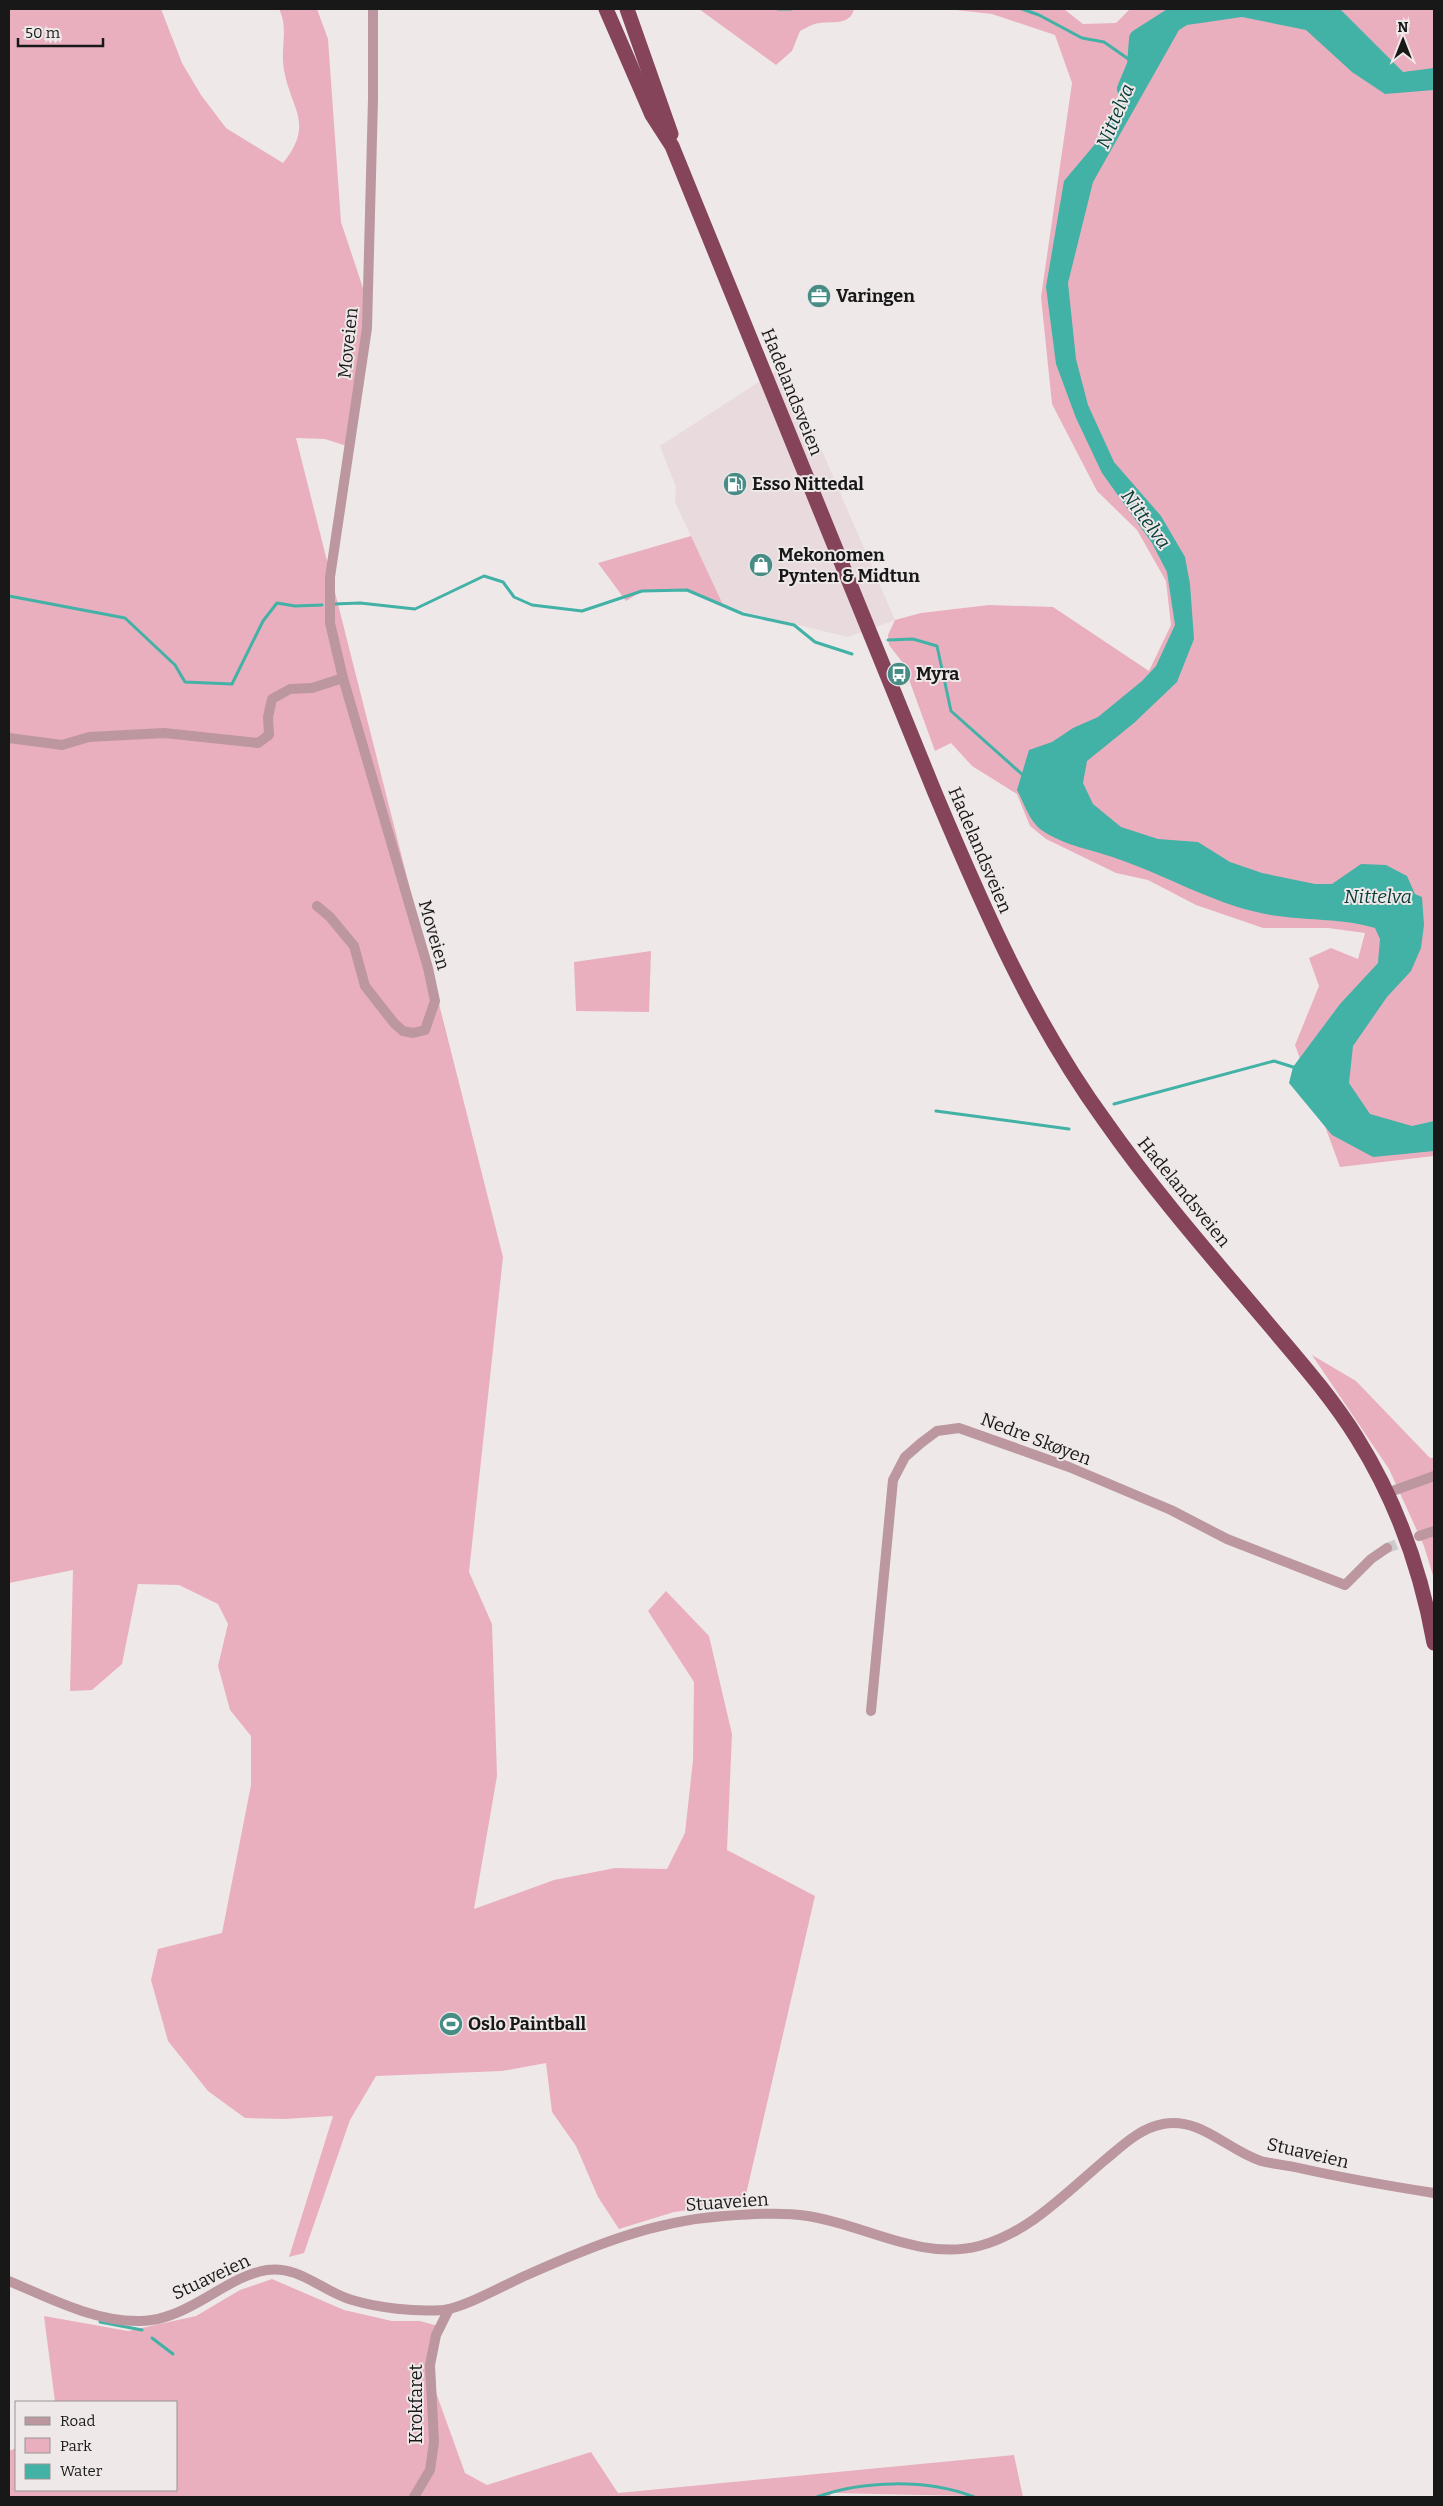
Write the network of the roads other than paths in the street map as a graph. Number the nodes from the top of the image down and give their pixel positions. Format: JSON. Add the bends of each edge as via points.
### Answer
{"nodes":[{"id":1,"x":373,"y":9,"type":"edge"},
{"id":2,"x":606,"y":9,"type":"edge"},
{"id":3,"x":627,"y":9,"type":"edge"},
{"id":4,"x":672,"y":146,"type":"junction"},
{"id":5,"x":344,"y":678,"type":"junction"},
{"id":6,"x":9,"y":738,"type":"edge"},
{"id":7,"x":317,"y":906,"type":"dead end"},
{"id":8,"x":1434,"y":1476,"type":"edge"},
{"id":9,"x":1387,"y":1493,"type":"junction"},
{"id":10,"x":1434,"y":1531,"type":"edge"},
{"id":11,"x":1419,"y":1536,"type":"tunnel mouth"},
{"id":12,"x":1387,"y":1548,"type":"tunnel mouth"},
{"id":13,"x":1434,"y":1643,"type":"edge"},
{"id":14,"x":871,"y":1711,"type":"dead end"},
{"id":15,"x":1434,"y":2192,"type":"edge"},
{"id":16,"x":9,"y":2282,"type":"edge"},
{"id":17,"x":449,"y":2309,"type":"junction"},
{"id":18,"x":414,"y":2497,"type":"edge"}],
"edges":[{"from":1,"to":5,"type":"street","name":"Moveien","via":[[374,99],[367,328],[330,577],[330,623]]},
{"from":2,"to":4,"type":"highway","name":"Hadelandsveien","via":[[652,114]]},
{"from":3,"to":4,"type":"highway","name":"Hadelandsveien","via":[[670,131]]},
{"from":4,"to":9,"type":"highway","name":"Hadelandsveien","via":[[932,785],[985,911],[1026,993],[1064,1060],[1109,1127],[1152,1184],[1325,1392],[1357,1438]]},
{"from":5,"to":6,"type":"street","via":[[312,688],[290,689],[272,699],[269,735],[258,744],[164,733],[89,738],[62,745]]},
{"from":5,"to":7,"type":"street","name":"Moveien","via":[[428,968],[435,1001],[424,1030],[403,1031],[394,1023],[366,986],[354,946]]},
{"from":8,"to":9,"type":"street"},
{"from":9,"to":13,"type":"highway","name":"Hadelandsveien","via":[[1416,1564]]},
{"from":10,"to":11,"type":"street"},
{"from":12,"to":14,"type":"street","name":"Nedre Skøyen","via":[[1345,1585],[1227,1539],[1171,1510],[1060,1464],[959,1428],[937,1430],[906,1457],[893,1480]]},
{"from":15,"to":17,"type":"street","name":"Stuaveien","via":[[1261,2161],[1196,2127],[1165,2123],[1150,2127],[1128,2141],[1049,2208],[1012,2233],[984,2244],[958,2250],[932,2249],[908,2245],[839,2223],[793,2214],[686,2220],[612,2239]]},
{"from":16,"to":17,"type":"street","name":"Stuaveien","via":[[78,2309],[138,2322],[178,2312],[253,2274],[276,2269],[299,2274],[349,2300],[390,2307]]},
{"from":17,"to":18,"type":"street","name":"Krokfaret","via":[[436,2335],[430,2365],[434,2442],[430,2470]]}]}
